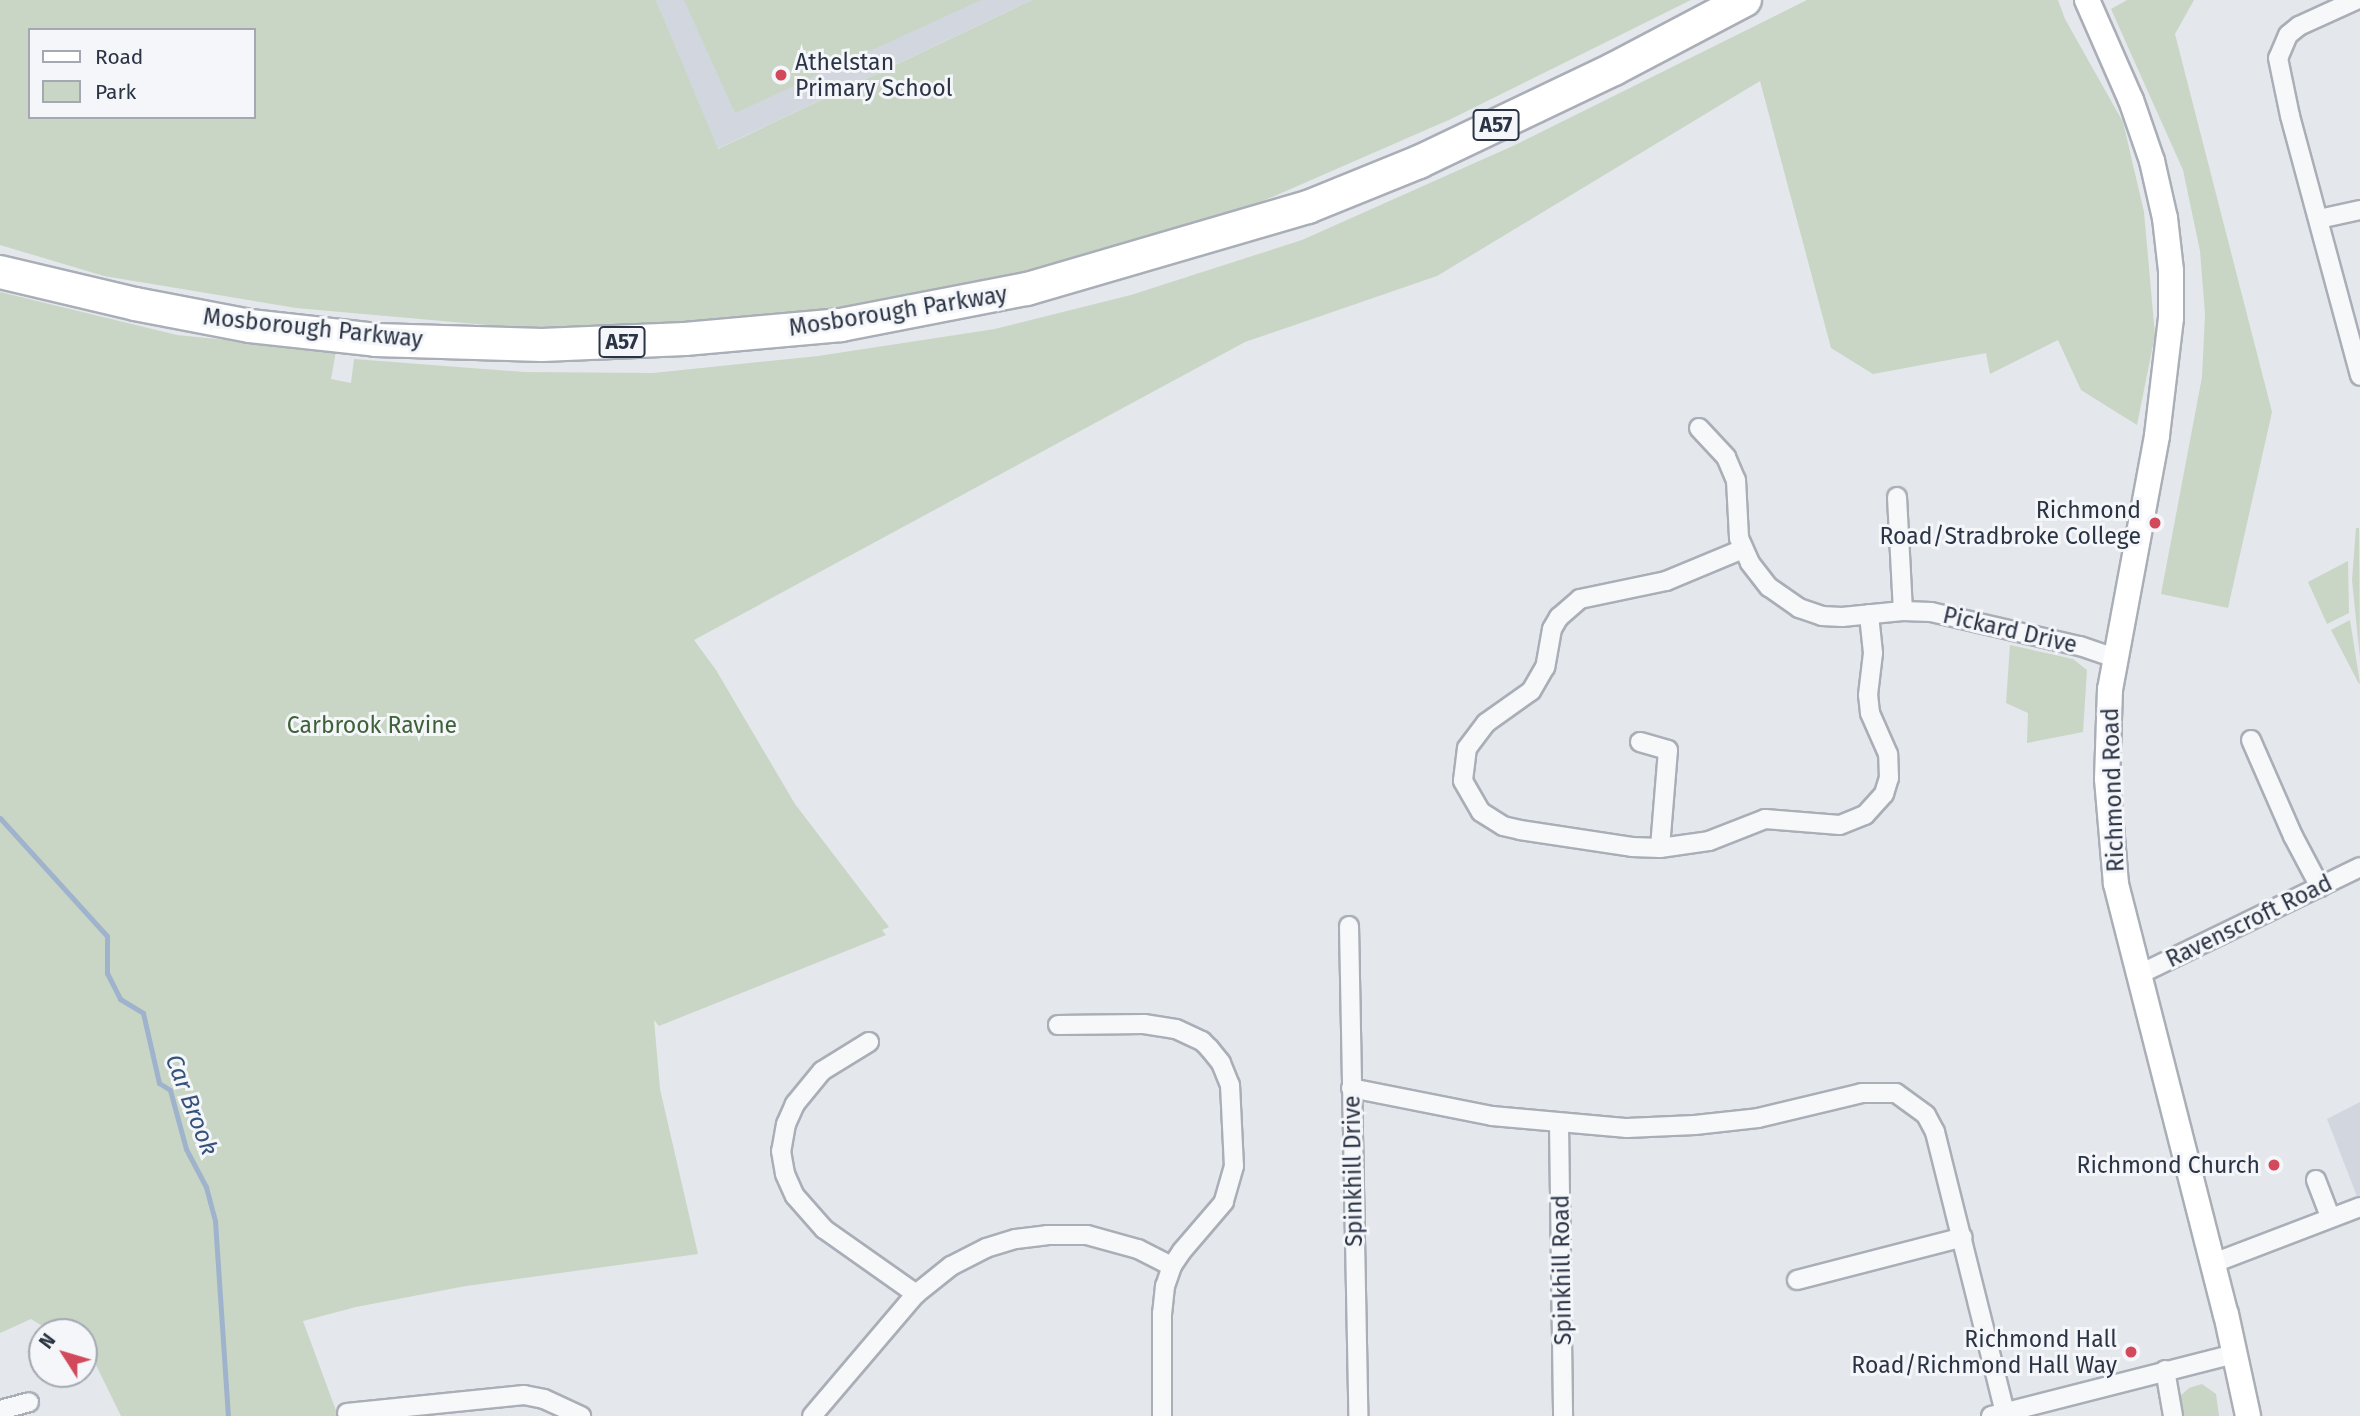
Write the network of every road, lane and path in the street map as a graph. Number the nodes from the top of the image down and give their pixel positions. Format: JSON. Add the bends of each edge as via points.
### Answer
{"nodes":[{"id":1,"x":1745,"y":0,"type":"edge"},
{"id":2,"x":2087,"y":0,"type":"edge"},
{"id":3,"x":2356,"y":0,"type":"edge"},
{"id":4,"x":2360,"y":210,"type":"edge"},
{"id":5,"x":2319,"y":219,"type":"junction"},
{"id":6,"x":0,"y":272,"type":"edge"},
{"id":7,"x":2360,"y":376,"type":"edge"},
{"id":8,"x":1699,"y":428,"type":"dead end"},
{"id":9,"x":1897,"y":497,"type":"dead end"},
{"id":10,"x":1743,"y":549,"type":"junction"},
{"id":11,"x":1903,"y":611,"type":"junction"},
{"id":12,"x":1869,"y":614,"type":"junction"},
{"id":13,"x":2115,"y":658,"type":"junction"},
{"id":14,"x":2251,"y":740,"type":"dead end"},
{"id":15,"x":1640,"y":742,"type":"dead end"},
{"id":16,"x":1660,"y":848,"type":"junction"},
{"id":17,"x":2360,"y":867,"type":"edge"},
{"id":18,"x":2320,"y":887,"type":"junction"},
{"id":19,"x":1349,"y":926,"type":"dead end"},
{"id":20,"x":2138,"y":975,"type":"junction"},
{"id":21,"x":1058,"y":1025,"type":"dead end"},
{"id":22,"x":869,"y":1042,"type":"dead end"},
{"id":23,"x":1351,"y":1088,"type":"junction"},
{"id":24,"x":1559,"y":1124,"type":"junction"},
{"id":25,"x":2316,"y":1181,"type":"dead end"},
{"id":26,"x":2360,"y":1207,"type":"edge"},
{"id":27,"x":2330,"y":1216,"type":"junction"},
{"id":28,"x":1963,"y":1237,"type":"junction"},
{"id":29,"x":2211,"y":1264,"type":"junction"},
{"id":30,"x":1172,"y":1266,"type":"junction"},
{"id":31,"x":1797,"y":1280,"type":"dead end"},
{"id":32,"x":916,"y":1294,"type":"junction"},
{"id":33,"x":2235,"y":1354,"type":"junction"},
{"id":34,"x":2165,"y":1370,"type":"junction"},
{"id":35,"x":29,"y":1402,"type":"dead end"},
{"id":36,"x":0,"y":1410,"type":"edge"},
{"id":37,"x":816,"y":1410,"type":"edge"},
{"id":38,"x":347,"y":1413,"type":"dead end"},
{"id":39,"x":376,"y":1413,"type":"edge"},
{"id":40,"x":2001,"y":1415,"type":"edge"},
{"id":41,"x":581,"y":1416,"type":"edge"},
{"id":42,"x":835,"y":1416,"type":"edge"},
{"id":43,"x":1162,"y":1416,"type":"edge"},
{"id":44,"x":1358,"y":1416,"type":"edge"},
{"id":45,"x":1563,"y":1416,"type":"edge"},
{"id":46,"x":2173,"y":1416,"type":"edge"},
{"id":47,"x":2248,"y":1416,"type":"edge"}],
"edges":[{"from":1,"to":6,"type":"highway","name":"Mosborough Parkway","number":"A57","via":[[1419,162],[1308,207],[1027,289],[841,325],[685,339],[542,345],[376,340],[250,326]]},
{"from":2,"to":13,"type":"main road","name":"Richmond Road","via":[[2152,161],[2171,271],[2171,318],[2157,436]]},
{"from":3,"to":5,"type":"street","via":[[2299,26],[2288,35],[2278,58]]},
{"from":4,"to":5,"type":"street"},
{"from":5,"to":7,"type":"street"},
{"from":8,"to":10,"type":"street","name":"Pickard Drive","via":[[1726,457],[1736,480]]},
{"from":9,"to":11,"type":"street"},
{"from":10,"to":12,"type":"street","name":"Pickard Drive","via":[[1769,587],[1798,608],[1822,616]]},
{"from":10,"to":16,"type":"street","via":[[1666,581],[1580,599],[1552,629],[1545,667],[1531,691],[1486,723],[1467,748],[1463,781],[1490,820],[1520,830]]},
{"from":11,"to":12,"type":"street","name":"Pickard Drive"},
{"from":11,"to":13,"type":"street","name":"Pickard Drive","via":[[1963,617]]},
{"from":12,"to":16,"type":"street","via":[[1870,713],[1889,767],[1889,781],[1875,807],[1840,825],[1765,819],[1709,841]]},
{"from":13,"to":20,"type":"main road","name":"Richmond Road","via":[[2107,779],[2116,884]]},
{"from":14,"to":18,"type":"street"},
{"from":15,"to":16,"type":"street","via":[[1668,750]]},
{"from":17,"to":18,"type":"street","name":"Ravenscroft Road"},
{"from":18,"to":20,"type":"street","name":"Ravenscroft Road"},
{"from":19,"to":23,"type":"street","name":"Spinkhill Drive"},
{"from":20,"to":29,"type":"main road","name":"Richmond Road"},
{"from":21,"to":30,"type":"street","via":[[1176,1028],[1202,1041],[1221,1063],[1230,1085],[1234,1166],[1224,1202]]},
{"from":22,"to":32,"type":"street","via":[[822,1072],[795,1104],[781,1152],[785,1174],[795,1196],[824,1229]]},
{"from":23,"to":24,"type":"street","via":[[1492,1116]]},
{"from":23,"to":44,"type":"street","name":"Spinkhill Drive"},
{"from":24,"to":28,"type":"street","via":[[1695,1125],[1758,1118],[1862,1093],[1896,1093],[1926,1115],[1935,1132]]},
{"from":24,"to":45,"type":"street","name":"Spinkhill Road"},
{"from":25,"to":27,"type":"street"},
{"from":26,"to":27,"type":"street"},
{"from":27,"to":29,"type":"street"},
{"from":28,"to":31,"type":"street"},
{"from":28,"to":40,"type":"street"},
{"from":29,"to":33,"type":"main road","name":"Richmond Road"},
{"from":30,"to":32,"type":"street","via":[[1115,1241],[1087,1235],[1047,1235],[986,1248],[951,1266]]},
{"from":30,"to":43,"type":"street","via":[[1162,1313]]},
{"from":32,"to":37,"type":"street"},
{"from":33,"to":34,"type":"street"},
{"from":33,"to":47,"type":"main road","name":"Richmond Road"},
{"from":34,"to":40,"type":"street"},
{"from":34,"to":46,"type":"street"},
{"from":35,"to":36,"type":"street"},
{"from":37,"to":42,"type":"street"},
{"from":38,"to":39,"type":"street"},
{"from":39,"to":41,"type":"street","via":[[524,1395]]}]}
